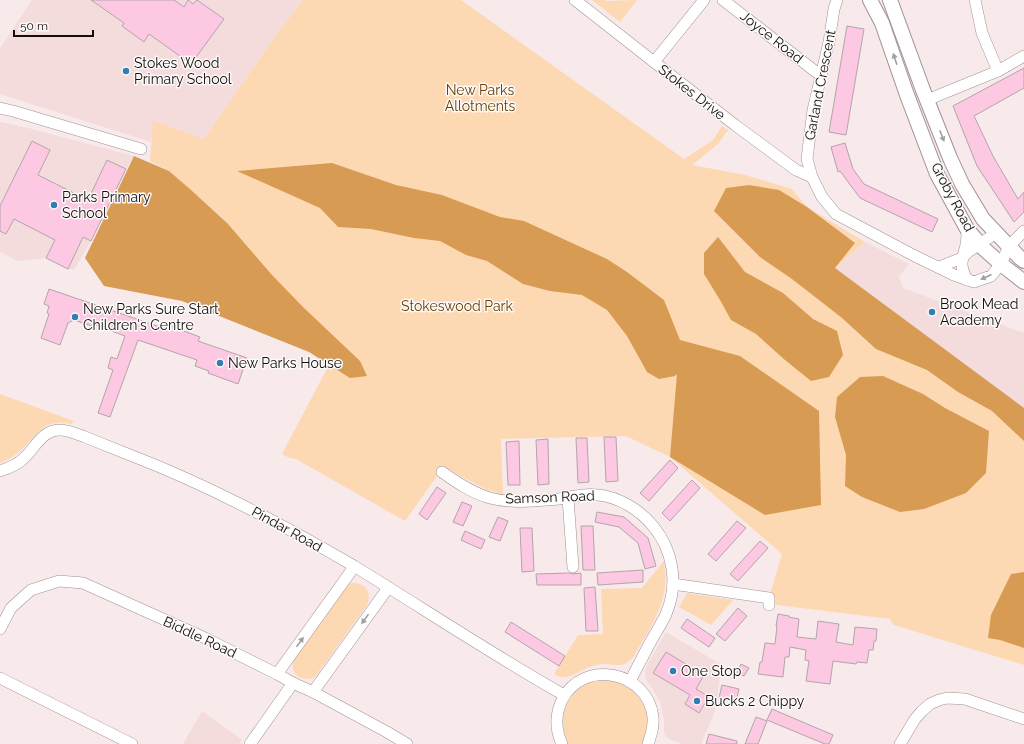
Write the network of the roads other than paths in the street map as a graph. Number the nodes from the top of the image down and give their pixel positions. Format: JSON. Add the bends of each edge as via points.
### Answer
{"nodes":[{"id":1,"x":575,"y":0,"type":"edge"},
{"id":2,"x":704,"y":0,"type":"edge"},
{"id":3,"x":723,"y":0,"type":"edge"},
{"id":4,"x":837,"y":0,"type":"edge"},
{"id":5,"x":870,"y":0,"type":"edge"},
{"id":6,"x":890,"y":0,"type":"edge"},
{"id":7,"x":975,"y":0,"type":"edge"},
{"id":8,"x":1024,"y":56,"type":"edge"},
{"id":9,"x":654,"y":62,"type":"junction"},
{"id":10,"x":998,"y":70,"type":"junction"},
{"id":11,"x":820,"y":75,"type":"junction"},
{"id":12,"x":907,"y":95,"type":"junction"},
{"id":13,"x":925,"y":95,"type":"junction"},
{"id":14,"x":0,"y":108,"type":"edge"},
{"id":15,"x":141,"y":149,"type":"dead end"},
{"id":16,"x":812,"y":177,"type":"junction"},
{"id":17,"x":967,"y":228,"type":"junction"},
{"id":18,"x":1024,"y":231,"type":"edge"},
{"id":19,"x":996,"y":233,"type":"junction"},
{"id":20,"x":980,"y":244,"type":"junction"},
{"id":21,"x":1008,"y":246,"type":"junction"},
{"id":22,"x":962,"y":258,"type":"junction"},
{"id":23,"x":1024,"y":261,"type":"edge"},
{"id":24,"x":1001,"y":264,"type":"junction"},
{"id":25,"x":939,"y":267,"type":"junction"},
{"id":26,"x":967,"y":280,"type":"junction"},
{"id":27,"x":1024,"y":282,"type":"edge"},
{"id":28,"x":0,"y":471,"type":"edge"},
{"id":29,"x":442,"y":472,"type":"dead end"},
{"id":30,"x":568,"y":498,"type":"junction"},
{"id":31,"x":354,"y":567,"type":"junction"},
{"id":32,"x":573,"y":567,"type":"dead end"},
{"id":33,"x":673,"y":584,"type":"junction"},
{"id":34,"x":388,"y":588,"type":"junction"},
{"id":35,"x":768,"y":606,"type":"dead end"},
{"id":36,"x":0,"y":629,"type":"edge"},
{"id":37,"x":277,"y":674,"type":"junction"},
{"id":38,"x":0,"y":678,"type":"edge"},
{"id":39,"x":630,"y":681,"type":"junction"},
{"id":40,"x":293,"y":683,"type":"junction"},
{"id":41,"x":313,"y":692,"type":"junction"},
{"id":42,"x":564,"y":695,"type":"junction"},
{"id":43,"x":1024,"y":719,"type":"edge"},
{"id":44,"x":132,"y":744,"type":"edge"},
{"id":45,"x":250,"y":744,"type":"edge"},
{"id":46,"x":407,"y":744,"type":"edge"},
{"id":47,"x":562,"y":744,"type":"edge"},
{"id":48,"x":648,"y":744,"type":"edge"},
{"id":49,"x":900,"y":744,"type":"edge"}],
"edges":[{"from":1,"to":9,"type":"street","name":"Stokes Drive"},
{"from":2,"to":9,"type":"street"},
{"from":3,"to":11,"type":"street","name":"Joyce Road"},
{"from":4,"to":11,"type":"street","name":"Garland Crescent"},
{"from":12,"to":5,"type":"main road","name":"Groby Road","one_way":true,"via":[[882,23]]},
{"from":6,"to":13,"type":"main road","name":"Groby Road"},
{"from":7,"to":10,"type":"street","via":[[982,33]]},
{"from":8,"to":10,"type":"street"},
{"from":9,"to":16,"type":"street","name":"Stokes Drive","via":[[790,166]]},
{"from":10,"to":13,"type":"street"},
{"from":11,"to":16,"type":"street","name":"Garland Crescent","via":[[807,159]]},
{"from":12,"to":13,"type":"main road"},
{"from":12,"to":17,"type":"main road","name":"Groby Road","via":[[937,174]]},
{"from":13,"to":19,"type":"main road","name":"Groby Road","one_way":true,"via":[[962,184],[983,219]]},
{"from":14,"to":15,"type":"street"},
{"from":16,"to":25,"type":"street","name":"Garland Crescent","via":[[822,197],[836,214]]},
{"from":17,"to":20,"type":"main road","name":"Groby Road"},
{"from":17,"to":22,"type":"street"},
{"from":18,"to":21,"type":"street"},
{"from":19,"to":20,"type":"street"},
{"from":19,"to":21,"type":"main road","name":"Groby Road"},
{"from":20,"to":22,"type":"street"},
{"from":20,"to":24,"type":"main road","name":"Groby Road"},
{"from":21,"to":23,"type":"main road","name":"Groby Road"},
{"from":21,"to":24,"type":"street"},
{"from":22,"to":25,"type":"street"},
{"from":22,"to":26,"type":"street","via":[[962,271]]},
{"from":24,"to":26,"type":"street","one_way":true,"via":[[991,276],[974,282]]},
{"from":24,"to":27,"type":"main road","name":"Groby Road"},
{"from":25,"to":26,"type":"street","name":"Garland Crescent"},
{"from":28,"to":31,"type":"street","name":"Pindar Road","via":[[22,460],[47,434],[68,431],[196,482],[261,514]]},
{"from":29,"to":30,"type":"street","name":"Samson Road","via":[[489,498],[536,501]]},
{"from":30,"to":32,"type":"street"},
{"from":30,"to":33,"type":"street","name":"Samson Road","via":[[599,495],[614,499],[648,520],[666,546],[672,567]]},
{"from":31,"to":34,"type":"street","name":"Pindar Road"},
{"from":37,"to":31,"type":"street","one_way":true},
{"from":33,"to":35,"type":"street","via":[[769,598]]},
{"from":33,"to":39,"type":"street","name":"Samson Road","via":[[666,613]]},
{"from":34,"to":41,"type":"street","one_way":true},
{"from":34,"to":42,"type":"street","name":"Pindar Road"},
{"from":36,"to":37,"type":"street","name":"Biddle Road","via":[[11,608],[31,590],[59,581],[83,583],[205,638]]},
{"from":37,"to":40,"type":"street","name":"Biddle Road"},
{"from":38,"to":44,"type":"street"},
{"from":39,"to":42,"type":"street","via":[[606,674],[594,675],[572,686]]},
{"from":39,"to":48,"type":"street","via":[[641,690],[649,703],[653,717]]},
{"from":40,"to":41,"type":"street","name":"Biddle Road"},
{"from":40,"to":45,"type":"street"},
{"from":41,"to":46,"type":"street","name":"Biddle Road"},
{"from":42,"to":47,"type":"street","via":[[556,721]]},
{"from":43,"to":49,"type":"street","via":[[965,699],[947,698],[930,704],[922,711]]}]}
